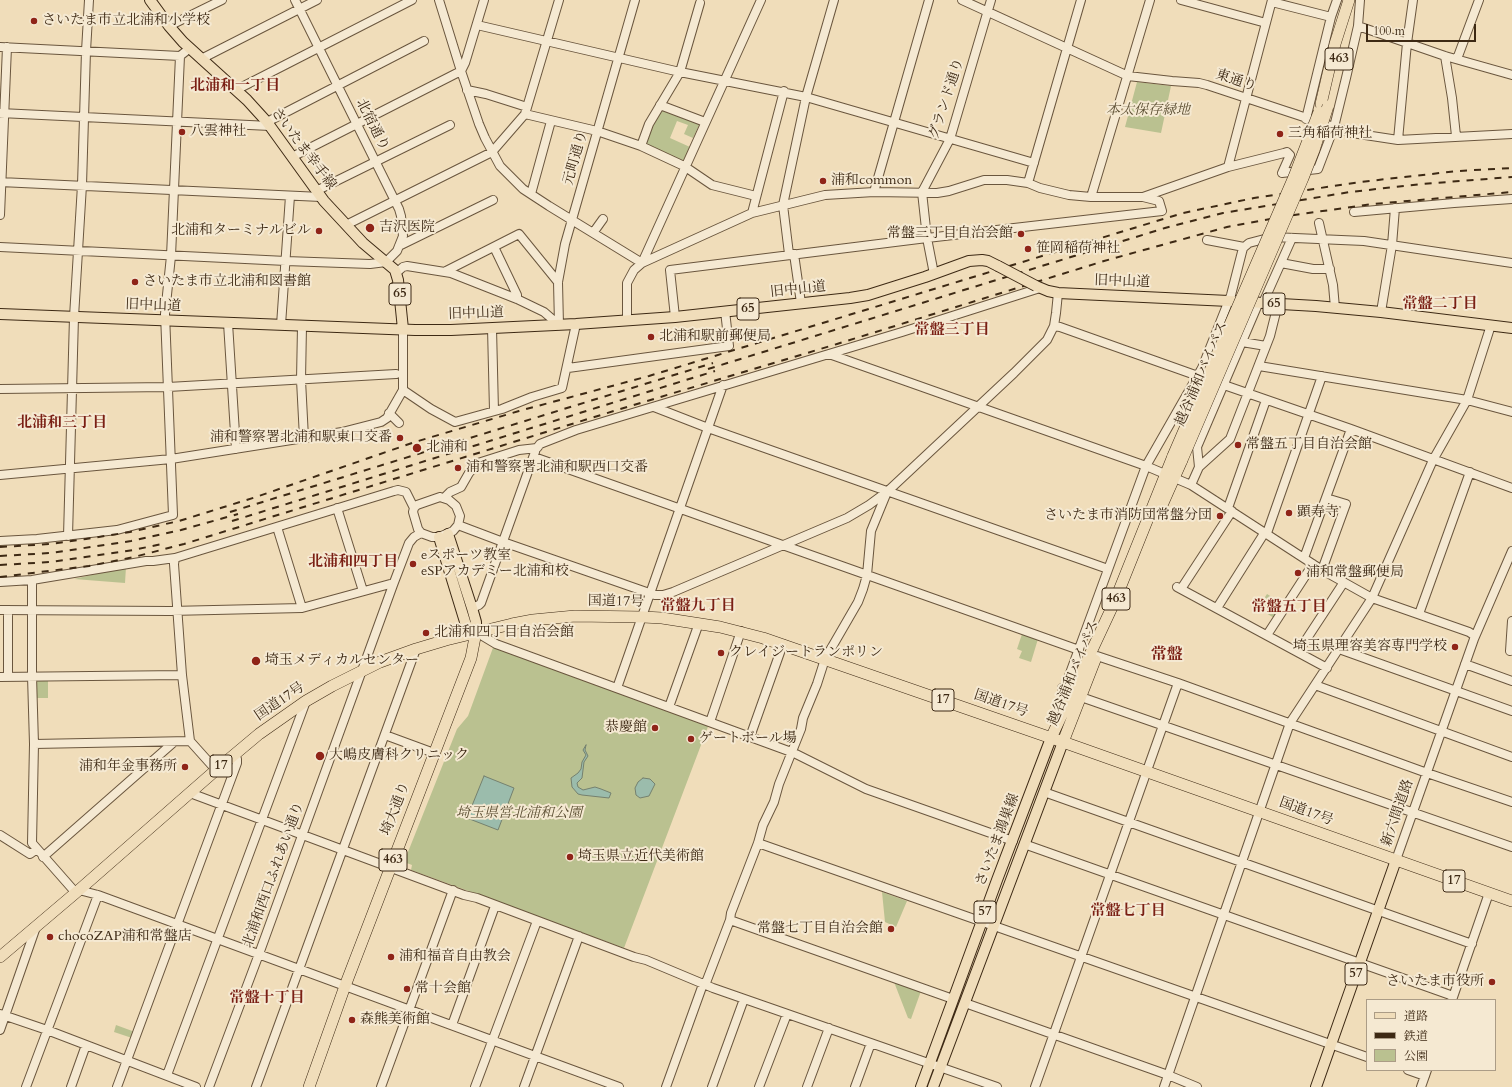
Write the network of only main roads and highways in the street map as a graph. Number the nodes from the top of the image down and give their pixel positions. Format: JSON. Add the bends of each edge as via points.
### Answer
{"nodes":[{"id":1,"x":150,"y":0,"type":"edge"},
{"id":2,"x":1349,"y":0,"type":"edge"},
{"id":3,"x":0,"y":314,"type":"edge"},
{"id":4,"x":1512,"y":328,"type":"edge"},
{"id":5,"x":403,"y":329,"type":"junction"},
{"id":6,"x":1170,"y":476,"type":"junction"},
{"id":7,"x":476,"y":632,"type":"junction"},
{"id":8,"x":1051,"y":738,"type":"junction"},
{"id":9,"x":1062,"y":742,"type":"junction"},
{"id":10,"x":1396,"y":860,"type":"junction"},
{"id":11,"x":1512,"y":901,"type":"edge"},
{"id":12,"x":0,"y":957,"type":"edge"},
{"id":13,"x":309,"y":1087,"type":"edge"},
{"id":14,"x":921,"y":1087,"type":"edge"},
{"id":15,"x":933,"y":1087,"type":"edge"},
{"id":16,"x":1316,"y":1087,"type":"edge"}],
"edges":[{"from":1,"to":5,"type":"main road","name":"さいたま幸手線","number":"65","via":[[190,48],[236,90],[268,124],[318,194],[346,225],[367,248],[392,267],[396,273]]},
{"from":2,"to":6,"type":"highway","name":"越谷浦和バイパス","number":"463","bridge":true,"via":[[1335,44],[1321,104],[1306,147]]},
{"from":3,"to":5,"type":"main road","name":"旧中山道"},
{"from":4,"to":5,"type":"main road","name":"旧中山道","number":"65","bridge":true,"via":[[1335,308],[1058,293],[1038,287],[988,261],[976,260],[858,297],[627,321],[444,330]]},
{"from":6,"to":8,"type":"highway","name":"越谷浦和バイパス","number":"463"},
{"from":6,"to":9,"type":"highway","name":"越谷浦和バイパス","number":"463"},
{"from":7,"to":7,"type":"main road","via":[[466,625],[444,535],[472,608]]},
{"from":7,"to":8,"type":"highway","name":"国道17号","number":"17","via":[[512,624],[575,616],[643,617],[700,623],[741,631],[783,644]]},
{"from":7,"to":12,"type":"highway","name":"国道17号","number":"17","via":[[397,655],[306,701],[271,725],[216,770]]},
{"from":7,"to":13,"type":"highway","name":"埼大通り","number":"463","via":[[471,658],[345,986]]},
{"from":8,"to":9,"type":"highway","name":"国道17号","number":"17"},
{"from":8,"to":14,"type":"main road","name":"さいたま鴻巣線","number":"57"},
{"from":9,"to":10,"type":"highway","name":"国道17号","number":"17"},
{"from":9,"to":15,"type":"main road","name":"さいたま鴻巣線","number":"57"},
{"from":10,"to":11,"type":"highway","number":"17"},
{"from":10,"to":16,"type":"main road","name":"新六間道路","number":"57"}]}
